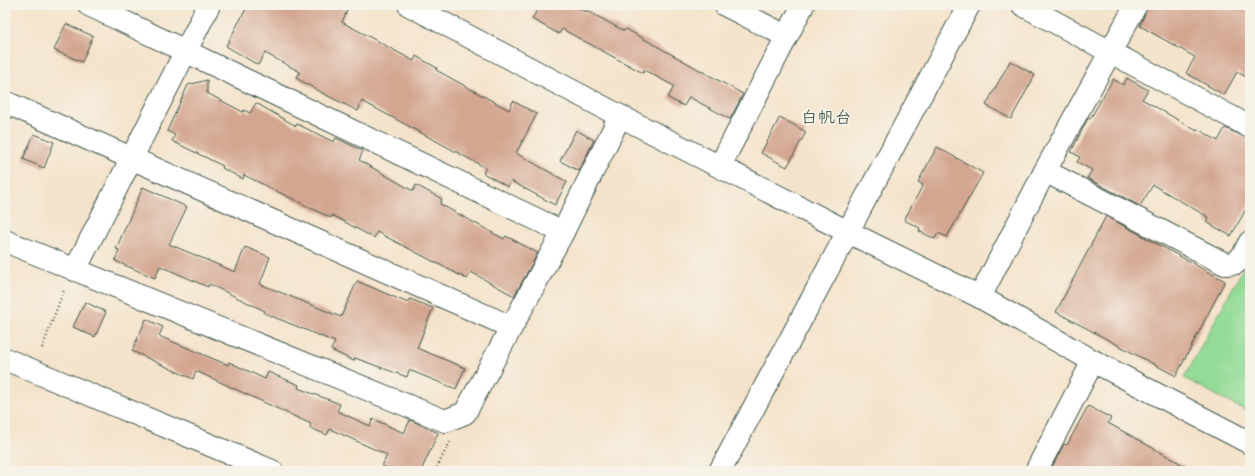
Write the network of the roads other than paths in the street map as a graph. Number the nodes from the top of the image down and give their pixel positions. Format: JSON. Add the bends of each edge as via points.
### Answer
{"nodes":[{"id":1,"x":89,"y":5,"type":"edge"},
{"id":2,"x":208,"y":5,"type":"edge"},
{"id":3,"x":409,"y":5,"type":"edge"},
{"id":4,"x":725,"y":5,"type":"edge"},
{"id":5,"x":803,"y":5,"type":"edge"},
{"id":6,"x":969,"y":5,"type":"edge"},
{"id":7,"x":1023,"y":5,"type":"edge"},
{"id":8,"x":1136,"y":5,"type":"edge"},
{"id":9,"x":786,"y":36,"type":"junction"},
{"id":10,"x":184,"y":51,"type":"junction"},
{"id":11,"x":1111,"y":52,"type":"junction"},
{"id":12,"x":5,"y":102,"type":"edge"},
{"id":13,"x":620,"y":116,"type":"junction"},
{"id":14,"x":1250,"y":127,"type":"edge"},
{"id":15,"x":131,"y":157,"type":"junction"},
{"id":16,"x":720,"y":166,"type":"junction"},
{"id":17,"x":1046,"y":171,"type":"junction"},
{"id":18,"x":563,"y":232,"type":"junction"},
{"id":19,"x":848,"y":232,"type":"junction"},
{"id":20,"x":5,"y":241,"type":"edge"},
{"id":21,"x":1250,"y":242,"type":"edge"},
{"id":22,"x":75,"y":270,"type":"junction"},
{"id":23,"x":980,"y":298,"type":"junction"},
{"id":24,"x":511,"y":327,"type":"junction"},
{"id":25,"x":5,"y":359,"type":"edge"},
{"id":26,"x":1093,"y":361,"type":"junction"},
{"id":27,"x":1250,"y":443,"type":"edge"},
{"id":28,"x":272,"y":471,"type":"edge"},
{"id":29,"x":720,"y":471,"type":"edge"},
{"id":30,"x":1036,"y":471,"type":"edge"}],
"edges":[{"from":1,"to":10,"type":"street"},
{"from":2,"to":10,"type":"street"},
{"from":3,"to":13,"type":"street"},
{"from":4,"to":9,"type":"street"},
{"from":5,"to":9,"type":"street"},
{"from":6,"to":19,"type":"street"},
{"from":7,"to":11,"type":"street"},
{"from":8,"to":11,"type":"street"},
{"from":9,"to":16,"type":"street"},
{"from":10,"to":15,"type":"street"},
{"from":10,"to":18,"type":"street"},
{"from":11,"to":14,"type":"street"},
{"from":11,"to":17,"type":"street"},
{"from":12,"to":15,"type":"street"},
{"from":13,"to":16,"type":"street"},
{"from":13,"to":18,"type":"street"},
{"from":15,"to":22,"type":"street"},
{"from":15,"to":24,"type":"street"},
{"from":16,"to":19,"type":"street"},
{"from":17,"to":21,"type":"street","via":[[1225,264],[1236,263]]},
{"from":17,"to":23,"type":"street"},
{"from":18,"to":24,"type":"street"},
{"from":19,"to":23,"type":"street"},
{"from":19,"to":29,"type":"street"},
{"from":20,"to":22,"type":"street"},
{"from":22,"to":24,"type":"street","via":[[445,421],[465,413]]},
{"from":23,"to":26,"type":"street"},
{"from":25,"to":28,"type":"street"},
{"from":26,"to":27,"type":"street"},
{"from":26,"to":30,"type":"street"}]}
